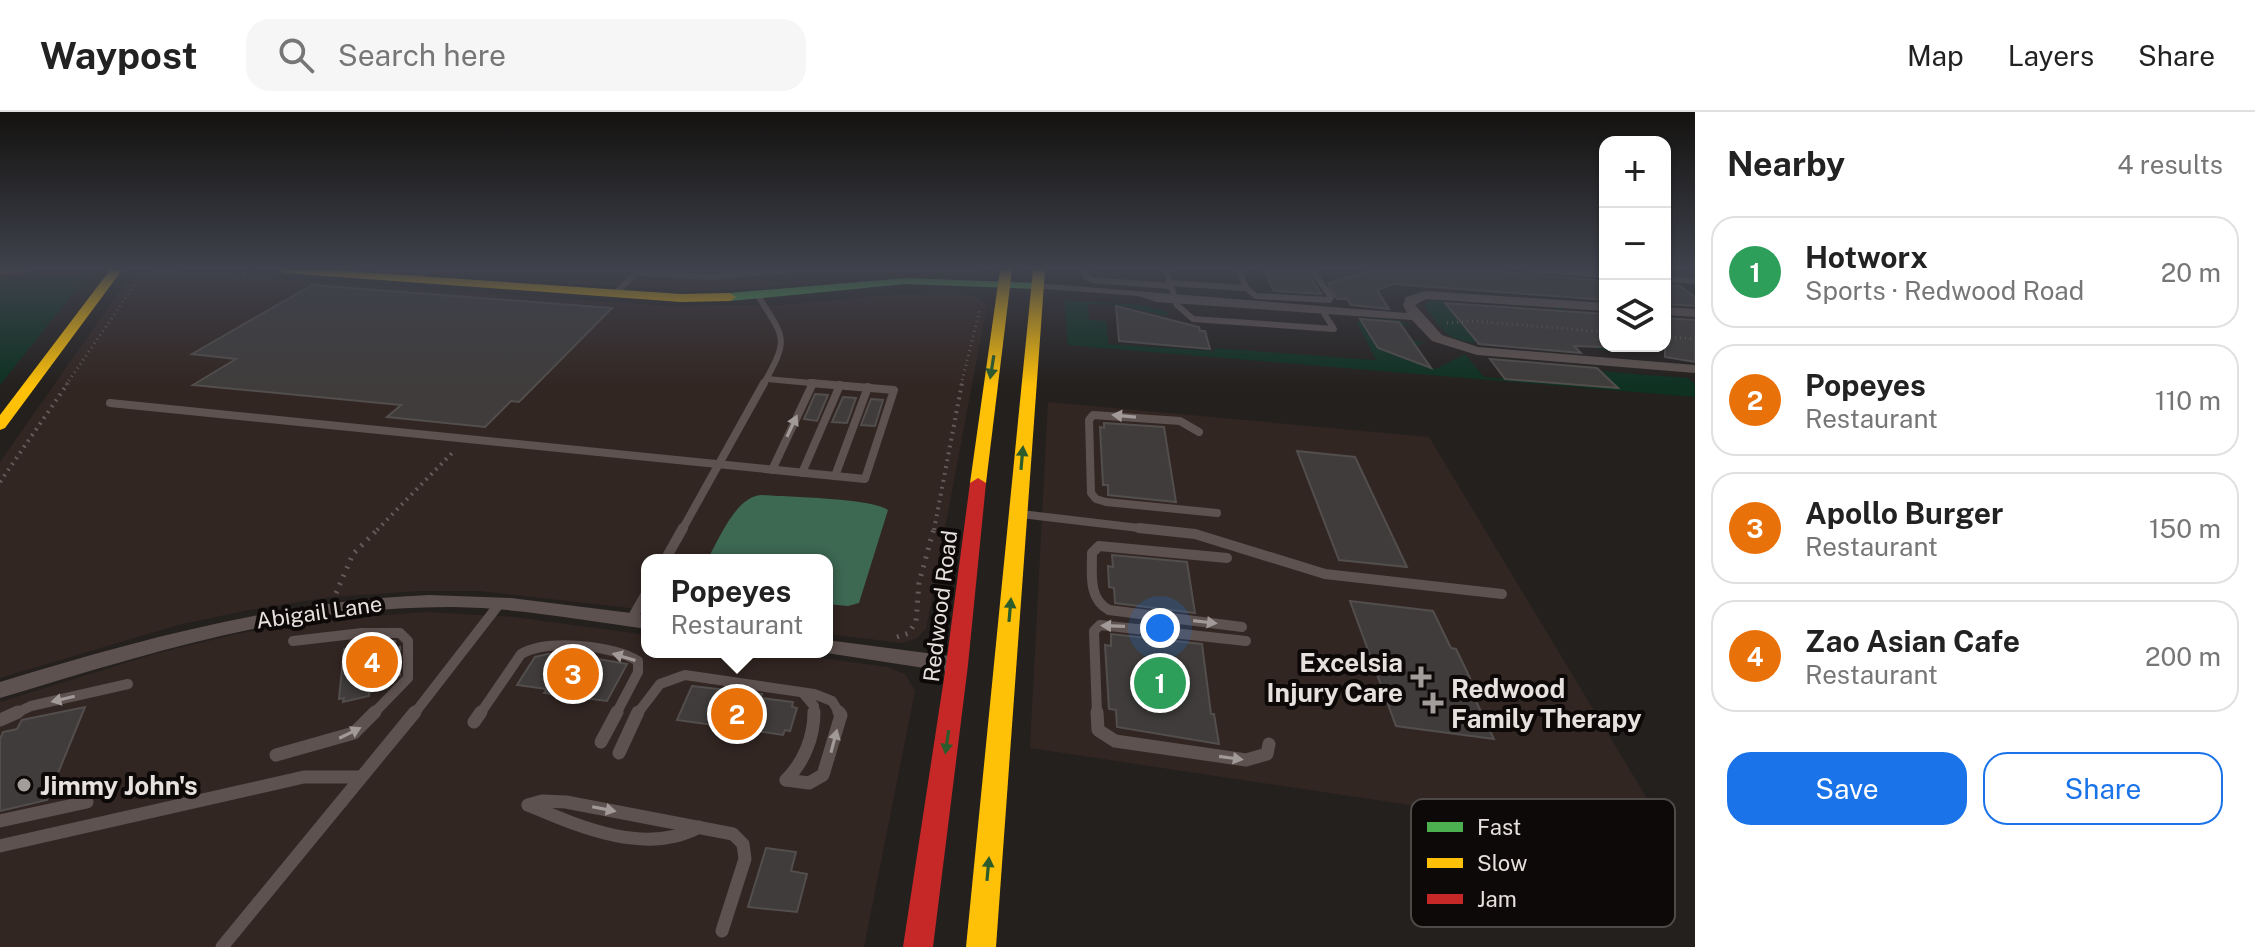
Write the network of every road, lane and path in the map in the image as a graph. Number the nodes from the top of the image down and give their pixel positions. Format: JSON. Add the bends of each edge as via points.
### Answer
{"nodes":[{"id":1,"x":87,"y":309,"type":"edge"},
{"id":2,"x":118,"y":309,"type":"edge"},
{"id":3,"x":766,"y":309,"type":"edge"},
{"id":4,"x":980,"y":309,"type":"edge"},
{"id":5,"x":1001,"y":309,"type":"edge"},
{"id":6,"x":1036,"y":309,"type":"edge"},
{"id":7,"x":1179,"y":309,"type":"edge"},
{"id":8,"x":1307,"y":309,"type":"edge"},
{"id":9,"x":1413,"y":309,"type":"edge"},
{"id":10,"x":1322,"y":310,"type":"junction"},
{"id":11,"x":1671,"y":311,"type":"edge"},
{"id":12,"x":1695,"y":313,"type":"edge"},
{"id":13,"x":1416,"y":317,"type":"junction"},
{"id":14,"x":1438,"y":323,"type":"dead end"},
{"id":15,"x":1599,"y":331,"type":"edge"},
{"id":16,"x":1671,"y":337,"type":"edge"},
{"id":17,"x":1695,"y":339,"type":"edge"},
{"id":18,"x":1695,"y":369,"type":"edge"},
{"id":19,"x":767,"y":379,"type":"junction"},
{"id":20,"x":813,"y":383,"type":"junction"},
{"id":21,"x":840,"y":385,"type":"junction"},
{"id":22,"x":868,"y":387,"type":"junction"},
{"id":23,"x":110,"y":403,"type":"dead end"},
{"id":24,"x":0,"y":425,"type":"edge"},
{"id":25,"x":1199,"y":432,"type":"dead end"},
{"id":26,"x":466,"y":439,"type":"junction"},
{"id":27,"x":719,"y":465,"type":"junction"},
{"id":28,"x":772,"y":470,"type":"junction"},
{"id":29,"x":802,"y":473,"type":"junction"},
{"id":30,"x":835,"y":476,"type":"junction"},
{"id":31,"x":0,"y":482,"type":"edge"},
{"id":32,"x":1018,"y":513,"type":"junction"},
{"id":33,"x":1217,"y":513,"type":"dead end"},
{"id":34,"x":668,"y":554,"type":"edge"},
{"id":35,"x":1227,"y":558,"type":"dead end"},
{"id":36,"x":336,"y":593,"type":"dead end"},
{"id":37,"x":1502,"y":594,"type":"dead end"},
{"id":38,"x":500,"y":603,"type":"junction"},
{"id":39,"x":639,"y":621,"type":"edge"},
{"id":40,"x":1242,"y":627,"type":"dead end"},
{"id":41,"x":890,"y":638,"type":"dead end"},
{"id":42,"x":293,"y":641,"type":"dead end"},
{"id":43,"x":1246,"y":641,"type":"dead end"},
{"id":44,"x":833,"y":648,"type":"edge"},
{"id":45,"x":957,"y":665,"type":"junction"},
{"id":46,"x":128,"y":684,"type":"dead end"},
{"id":47,"x":0,"y":690,"type":"edge"},
{"id":48,"x":803,"y":693,"type":"junction"},
{"id":49,"x":0,"y":720,"type":"edge"},
{"id":50,"x":474,"y":722,"type":"dead end"},
{"id":51,"x":601,"y":742,"type":"dead end"},
{"id":52,"x":1269,"y":744,"type":"dead end"},
{"id":53,"x":619,"y":753,"type":"dead end"},
{"id":54,"x":276,"y":755,"type":"dead end"},
{"id":55,"x":358,"y":777,"type":"junction"},
{"id":56,"x":87,"y":802,"type":"dead end"},
{"id":57,"x":0,"y":821,"type":"edge"},
{"id":58,"x":699,"y":827,"type":"junction"},
{"id":59,"x":0,"y":846,"type":"edge"},
{"id":60,"x":722,"y":931,"type":"dead end"},
{"id":61,"x":222,"y":947,"type":"edge"},
{"id":62,"x":918,"y":947,"type":"edge"},
{"id":63,"x":981,"y":947,"type":"edge"}],
"edges":[{"from":1,"to":24,"type":"main road"},
{"from":2,"to":31,"type":"path"},
{"from":3,"to":19,"type":"lane","via":[[783,339]]},
{"from":4,"to":41,"type":"path","via":[[919,583],[915,627]]},
{"from":5,"to":45,"type":"main road","name":"Redwood Road","one_way":true},
{"from":32,"to":6,"type":"main road","one_way":true},
{"from":7,"to":10,"type":"lane","via":[[1193,319],[1334,329]]},
{"from":8,"to":10,"type":"street"},
{"from":9,"to":13,"type":"street"},
{"from":10,"to":13,"type":"street"},
{"from":11,"to":12,"type":"street"},
{"from":13,"to":18,"type":"street","via":[[1437,338],[1477,351]]},
{"from":14,"to":15,"type":"path"},
{"from":16,"to":17,"type":"path"},
{"from":19,"to":20,"type":"lane"},
{"from":19,"to":27,"type":"lane"},
{"from":20,"to":21,"type":"lane"},
{"from":28,"to":20,"type":"lane","one_way":true},
{"from":21,"to":22,"type":"lane"},
{"from":21,"to":29,"type":"lane"},
{"from":22,"to":30,"type":"lane"},
{"from":22,"to":30,"type":"lane","via":[[894,390],[865,479]]},
{"from":23,"to":26,"type":"lane"},
{"from":25,"to":33,"type":"lane","one_way":true,"via":[[1180,421],[1093,415],[1091,493],[1100,501]]},
{"from":26,"to":27,"type":"lane"},
{"from":26,"to":36,"type":"path","via":[[353,554]]},
{"from":27,"to":28,"type":"lane"},
{"from":27,"to":34,"type":"lane"},
{"from":28,"to":29,"type":"lane"},
{"from":29,"to":30,"type":"lane"},
{"from":32,"to":37,"type":"lane","via":[[1195,534],[1325,574]]},
{"from":63,"to":32,"type":"main road","one_way":true},
{"from":35,"to":40,"type":"lane","one_way":true,"via":[[1099,546],[1092,553],[1094,599],[1109,610]]},
{"from":38,"to":39,"type":"street","name":"Abigail Lane"},
{"from":38,"to":47,"type":"street","name":"Abigail Lane","via":[[382,602],[262,618]]},
{"from":38,"to":55,"type":"lane"},
{"from":54,"to":42,"type":"lane","one_way":true,"via":[[354,733],[408,678],[408,641],[400,633]]},
{"from":43,"to":52,"type":"lane","one_way":true,"via":[[1100,625],[1094,631],[1098,730],[1115,741],[1246,760],[1262,758]]},
{"from":44,"to":45,"type":"street"},
{"from":45,"to":62,"type":"main road","name":"Redwood Road","one_way":true},
{"from":46,"to":49,"type":"lane","one_way":true,"via":[[31,706]]},
{"from":48,"to":48,"type":"lane","one_way":true,"via":[[814,706],[814,718],[801,761],[786,780],[809,783],[823,775],[841,715],[832,701]]},
{"from":48,"to":53,"type":"lane","via":[[670,677],[652,688]]},
{"from":51,"to":50,"type":"lane","one_way":true,"via":[[638,672],[638,661],[630,656],[531,646]]},
{"from":55,"to":59,"type":"lane","via":[[304,777]]},
{"from":55,"to":61,"type":"lane"},
{"from":56,"to":57,"type":"lane"},
{"from":58,"to":58,"type":"lane","one_way":true,"via":[[683,838],[657,840],[577,825],[528,805],[566,802]]},
{"from":58,"to":60,"type":"lane","via":[[733,834],[746,851]]}]}
